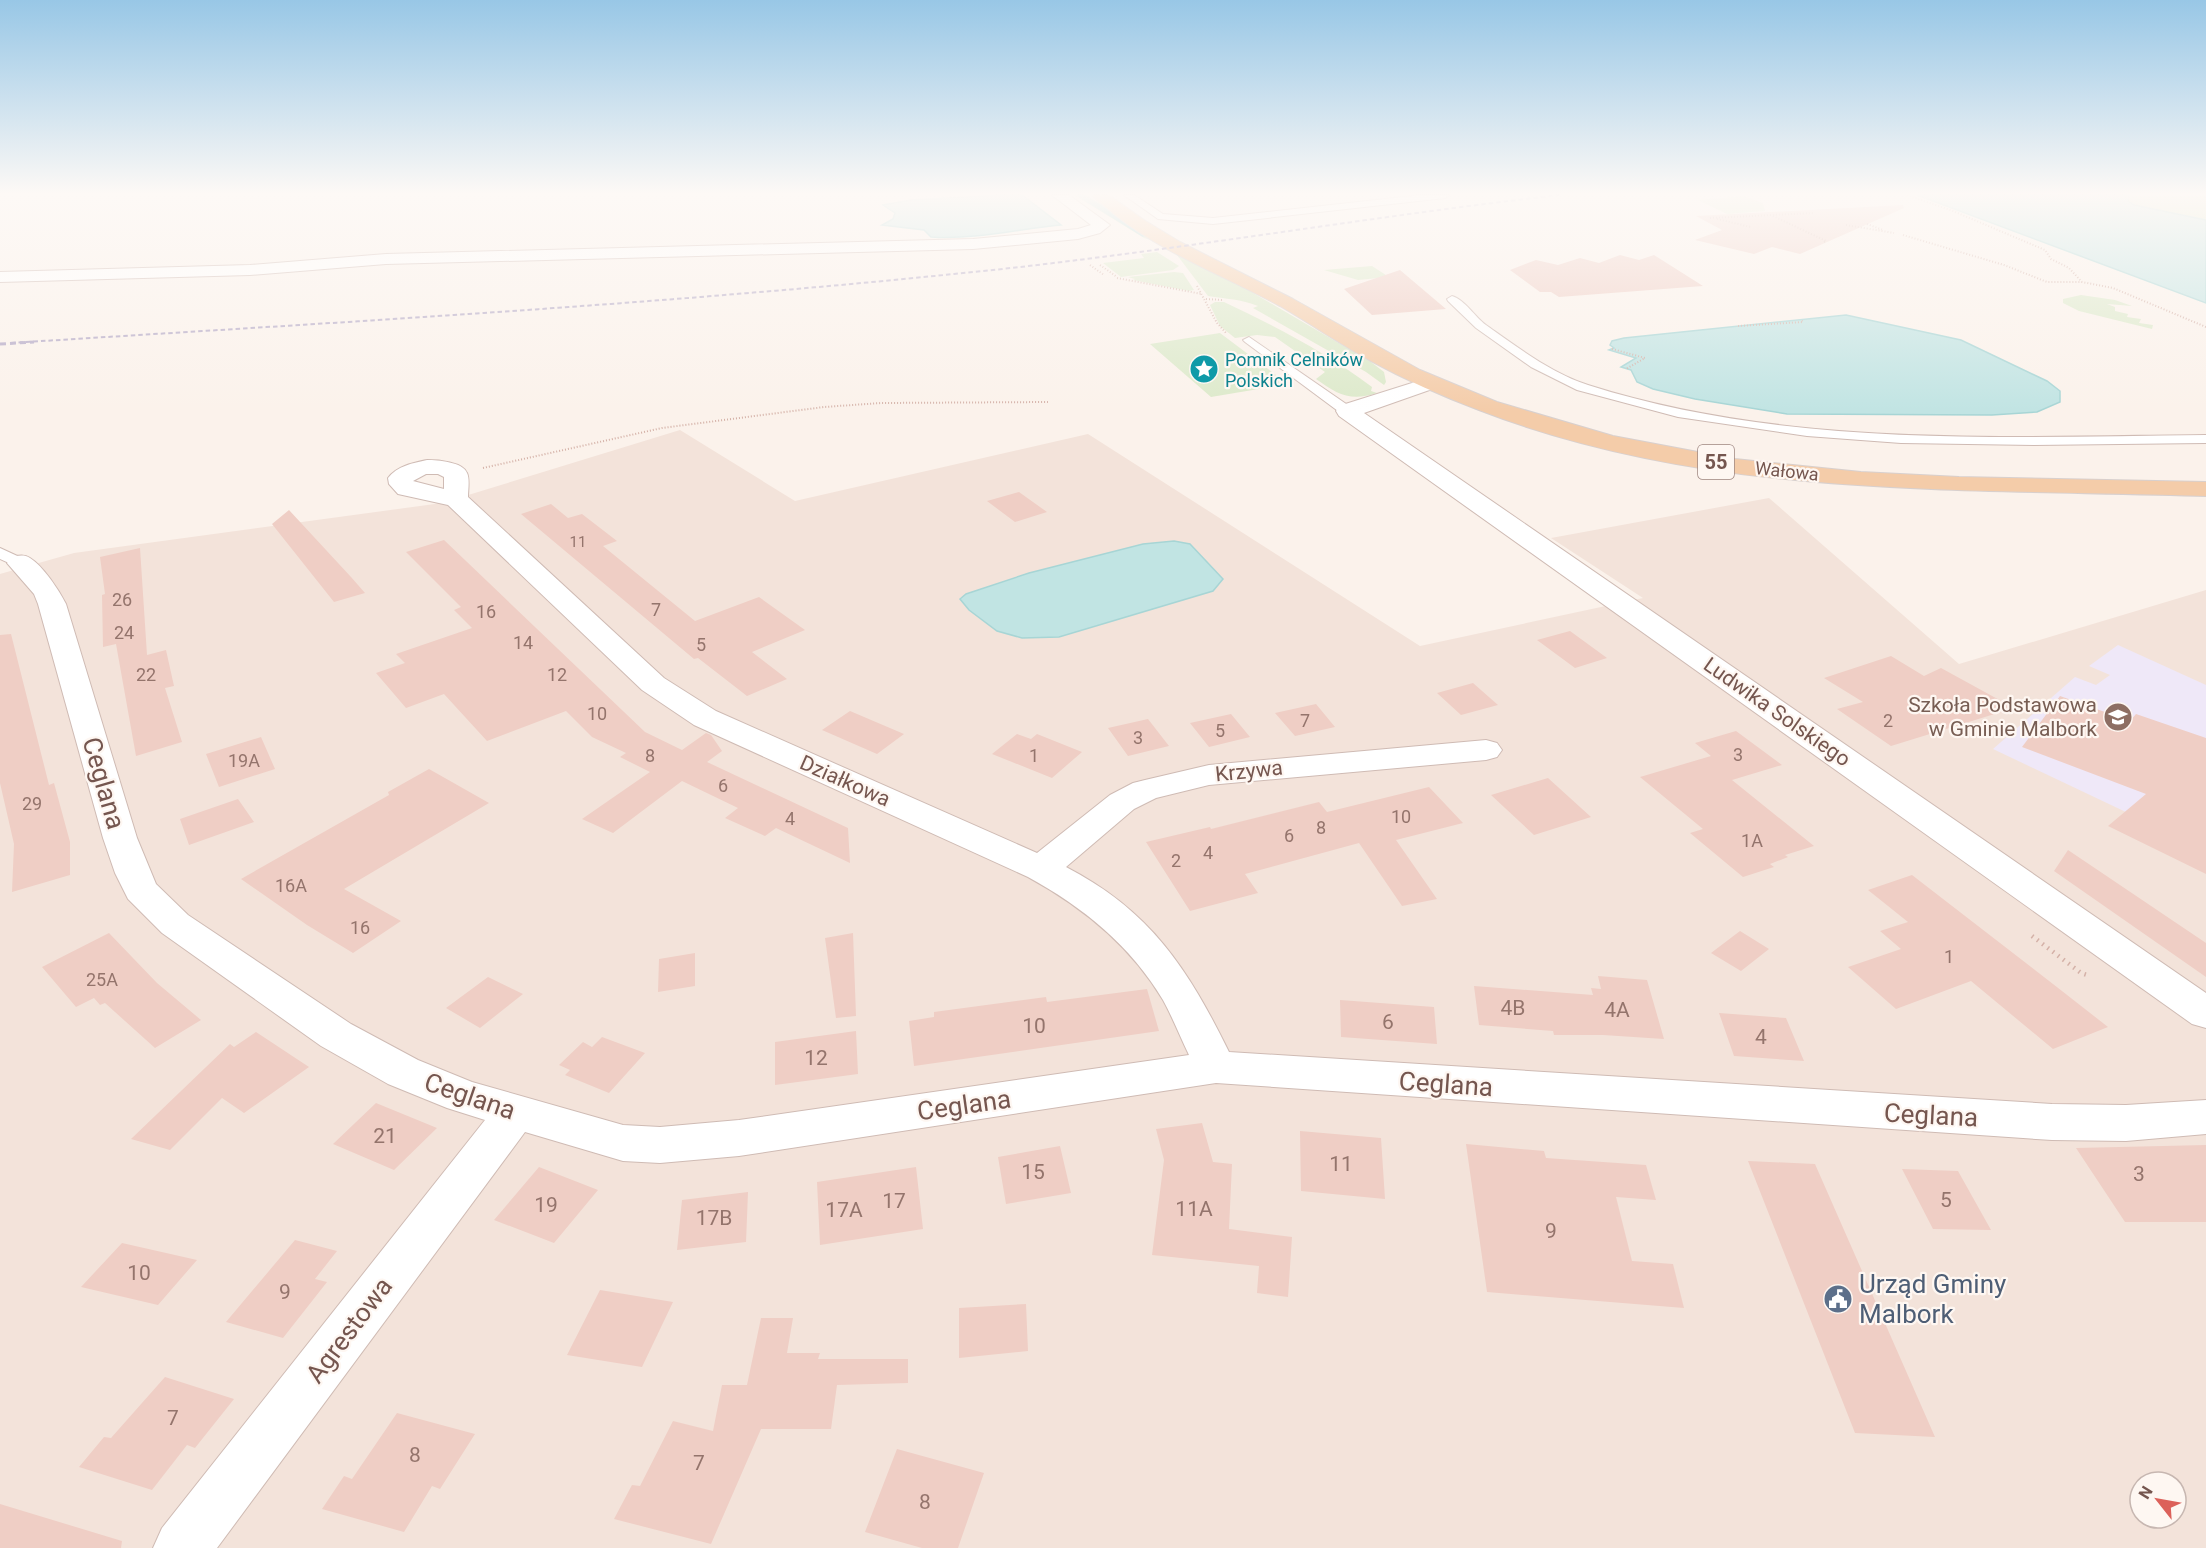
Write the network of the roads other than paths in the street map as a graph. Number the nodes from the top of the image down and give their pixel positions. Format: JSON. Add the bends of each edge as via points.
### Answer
{"nodes":[{"id":1,"x":284,"y":267,"type":"edge"},
{"id":2,"x":1215,"y":267,"type":"edge"},
{"id":3,"x":0,"y":277,"type":"edge"},
{"id":4,"x":1452,"y":299,"type":"dead end"},
{"id":5,"x":1249,"y":340,"type":"dead end"},
{"id":6,"x":1431,"y":383,"type":"junction"},
{"id":7,"x":1347,"y":411,"type":"junction"},
{"id":8,"x":2206,"y":439,"type":"edge"},
{"id":9,"x":456,"y":487,"type":"road end"},
{"id":10,"x":2206,"y":489,"type":"edge"},
{"id":11,"x":7,"y":562,"type":"edge"},
{"id":12,"x":1486,"y":750,"type":"dead end"},
{"id":13,"x":1041,"y":869,"type":"junction"},
{"id":14,"x":2206,"y":1013,"type":"edge"},
{"id":15,"x":1216,"y":1067,"type":"junction"},
{"id":16,"x":515,"y":1113,"type":"junction"},
{"id":17,"x":2206,"y":1117,"type":"edge"},
{"id":18,"x":182,"y":1548,"type":"edge"}],
"edges":[{"from":1,"to":3,"type":"street"},
{"from":2,"to":6,"type":"main road","name":"Wałowa","number":"55"},
{"from":4,"to":8,"type":"lane","via":[[1480,326],[1535,364],[1572,383],[1678,413],[1807,432],[1901,439]]},
{"from":5,"to":7,"type":"lane"},
{"from":6,"to":7,"type":"street"},
{"from":6,"to":10,"type":"main road","name":"Wałowa","number":"55","via":[[1573,432],[1659,453],[1747,467],[1926,483]]},
{"from":7,"to":14,"type":"street","name":"Ludwika Solskiego"},
{"from":9,"to":13,"type":"street","name":"Działkowa","via":[[653,684],[705,718]]},
{"from":11,"to":16,"type":"street","name":"Ceglana","via":[[46,591],[52,604],[120,838],[141,890],[155,906],[175,924],[336,1035],[402,1072]]},
{"from":12,"to":13,"type":"street","name":"Krzywa","via":[[1209,775],[1145,789],[1113,809]]},
{"from":13,"to":15,"type":"street","name":"Działkowa","via":[[1071,884],[1113,914],[1152,954],[1179,994]]},
{"from":15,"to":16,"type":"street","name":"Ceglana","via":[[699,1143],[623,1143]]},
{"from":15,"to":17,"type":"street","name":"Ceglana","via":[[2052,1122],[2126,1123]]},
{"from":16,"to":18,"type":"street","name":"Agrestowa"}]}
